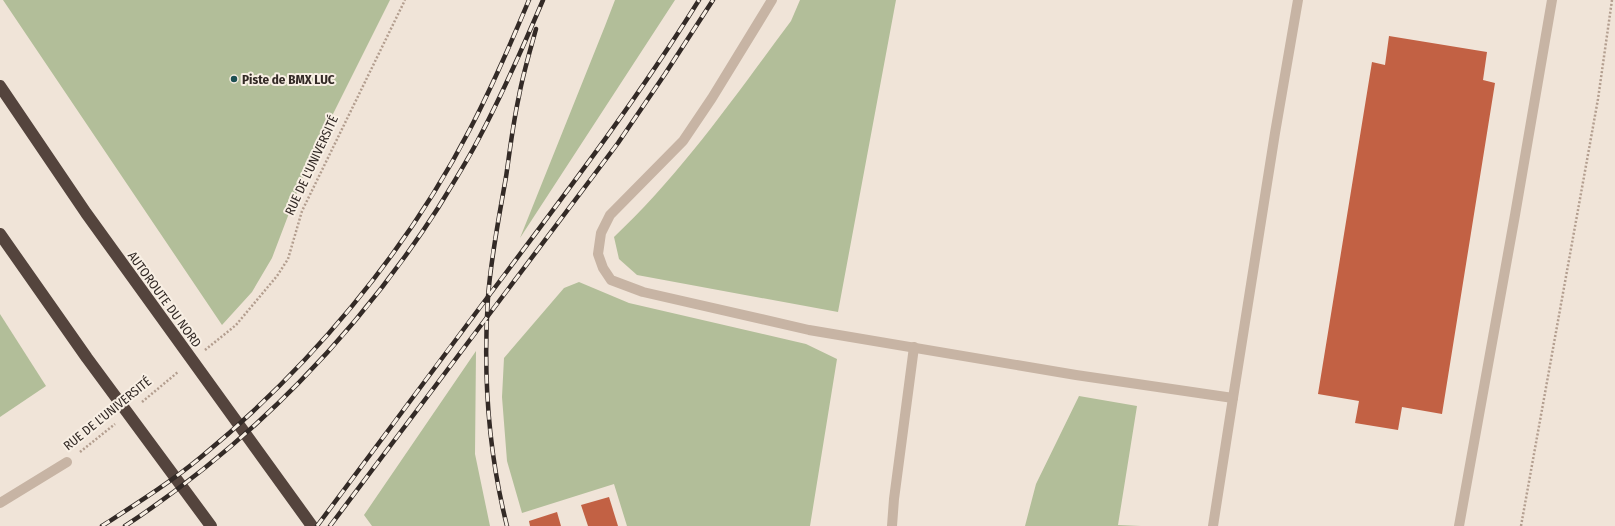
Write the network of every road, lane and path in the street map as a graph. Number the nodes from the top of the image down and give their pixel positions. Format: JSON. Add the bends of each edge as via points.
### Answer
{"nodes":[{"id":1,"x":405,"y":0,"type":"edge"},
{"id":2,"x":772,"y":0,"type":"edge"},
{"id":3,"x":1298,"y":0,"type":"edge"},
{"id":4,"x":1552,"y":0,"type":"edge"},
{"id":5,"x":1612,"y":0,"type":"edge"},
{"id":6,"x":0,"y":86,"type":"edge"},
{"id":7,"x":0,"y":234,"type":"edge"},
{"id":8,"x":914,"y":348,"type":"junction"},
{"id":9,"x":200,"y":354,"type":"dead end"},
{"id":10,"x":182,"y":369,"type":"dead end"},
{"id":11,"x":1233,"y":398,"type":"junction"},
{"id":12,"x":140,"y":404,"type":"dead end"},
{"id":13,"x":115,"y":423,"type":"dead end"},
{"id":14,"x":67,"y":462,"type":"joint"},
{"id":15,"x":0,"y":503,"type":"edge"},
{"id":16,"x":211,"y":526,"type":"edge"},
{"id":17,"x":312,"y":526,"type":"edge"},
{"id":18,"x":892,"y":526,"type":"edge"},
{"id":19,"x":1213,"y":526,"type":"edge"},
{"id":20,"x":1459,"y":526,"type":"edge"},
{"id":21,"x":1521,"y":526,"type":"edge"}],
"edges":[{"from":1,"to":9,"type":"path","name":"RUE DE L'UNIVERSITÉ","via":[[302,211],[288,259],[236,325]]},
{"from":2,"to":8,"type":"lane","via":[[683,140],[610,215],[601,233],[598,254],[602,268],[611,280],[643,292],[809,330]]},
{"from":3,"to":11,"type":"lane"},
{"from":4,"to":20,"type":"lane"},
{"from":5,"to":21,"type":"path","via":[[1598,98]]},
{"from":6,"to":17,"type":"highway","name":"AUTOROUTE DU NORD","via":[[86,213]]},
{"from":7,"to":16,"type":"highway","via":[[87,358]]},
{"from":8,"to":11,"type":"lane","via":[[1110,381]]},
{"from":8,"to":18,"type":"lane"},
{"from":10,"to":12,"type":"path","name":"RUE DE L'UNIVERSITÉ"},
{"from":11,"to":19,"type":"lane"},
{"from":13,"to":14,"type":"path","name":"RUE DE L'UNIVERSITÉ"},
{"from":14,"to":15,"type":"lane","name":"RUE DE L'UNIVERSITÉ"}]}
